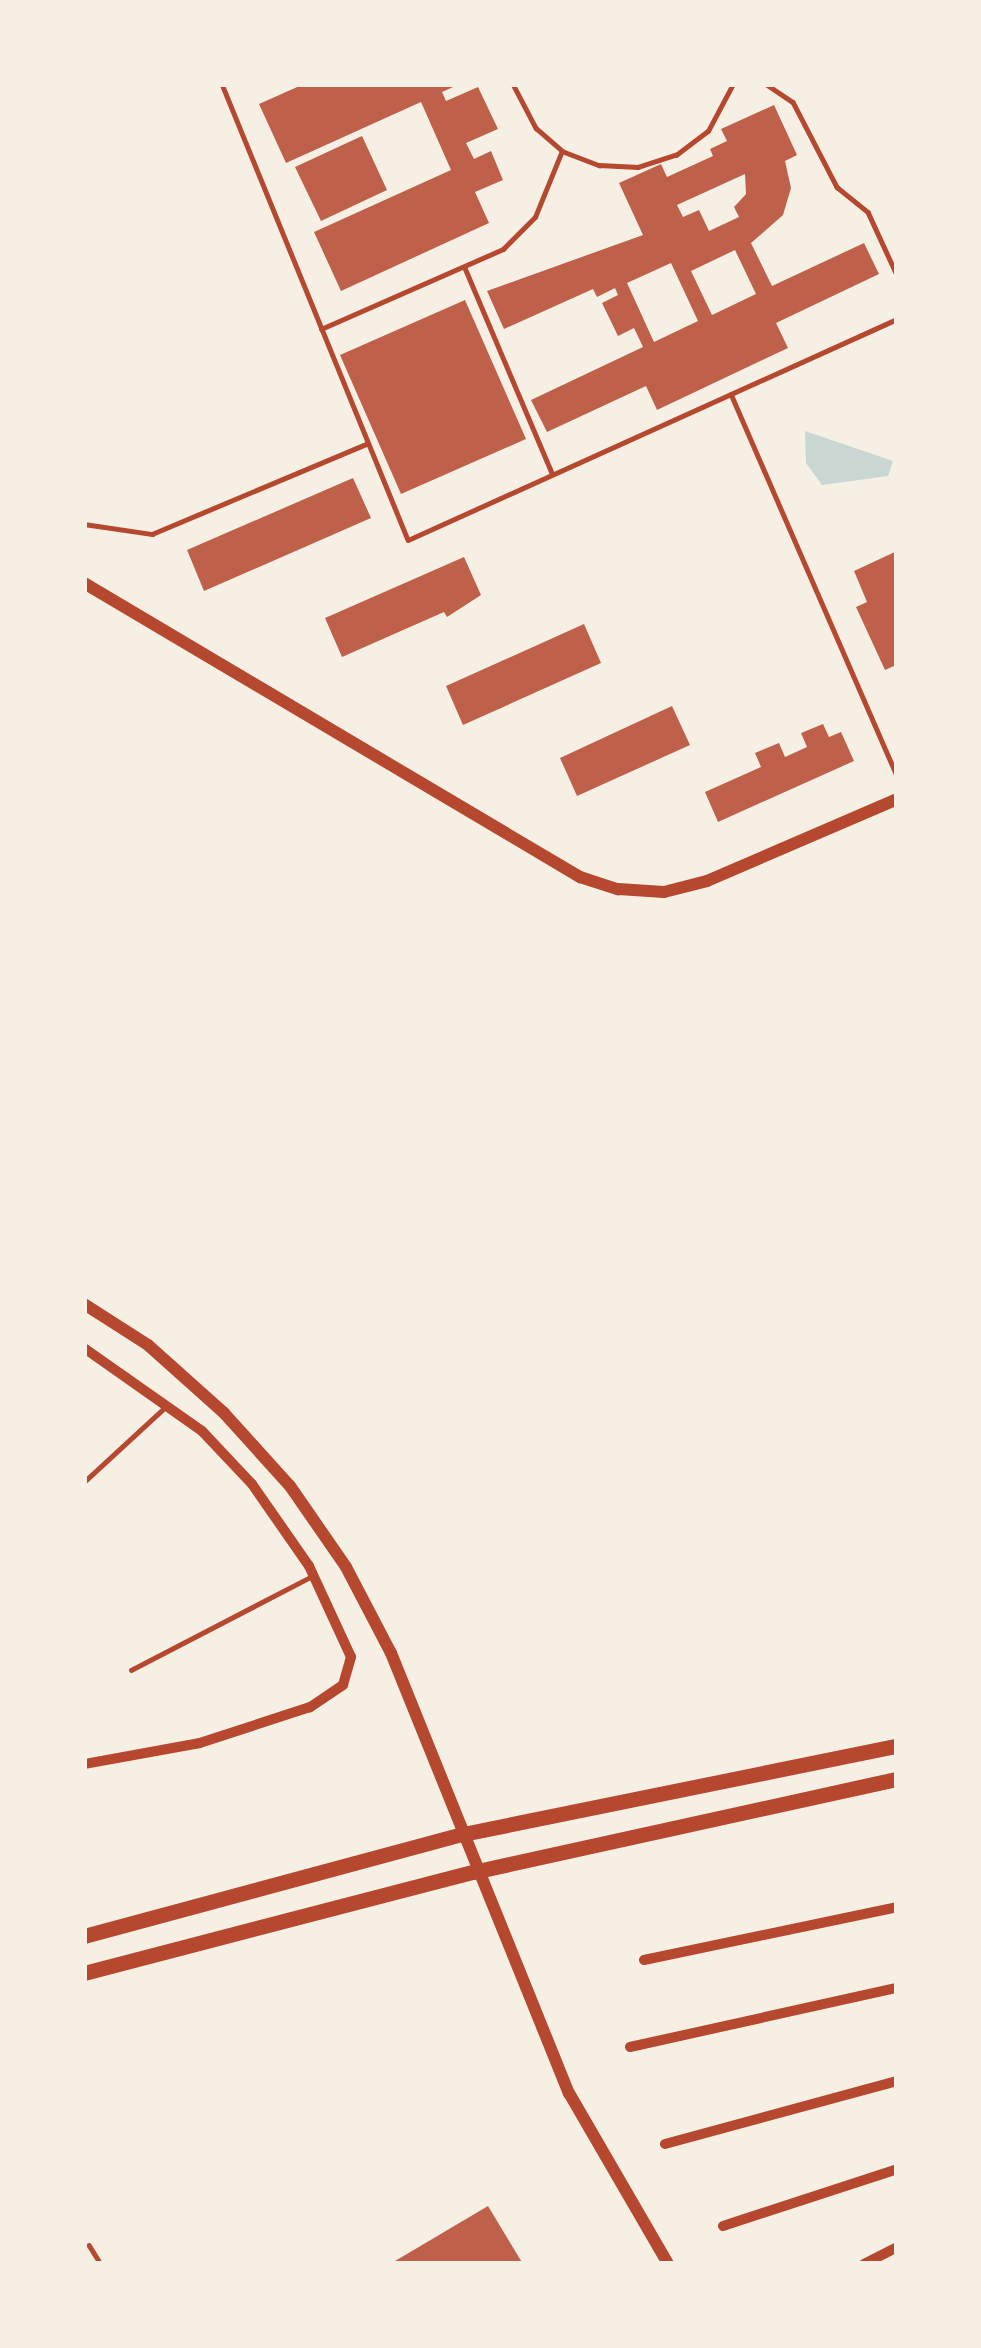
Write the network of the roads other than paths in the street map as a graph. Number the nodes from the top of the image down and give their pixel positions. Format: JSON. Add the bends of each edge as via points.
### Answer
{"nodes":[{"id":1,"x":222,"y":84,"type":"edge"},
{"id":2,"x":513,"y":84,"type":"edge"},
{"id":3,"x":734,"y":84,"type":"edge"},
{"id":4,"x":766,"y":84,"type":"edge"},
{"id":5,"x":562,"y":151,"type":"junction"},
{"id":6,"x":465,"y":268,"type":"junction"},
{"id":7,"x":897,"y":275,"type":"edge"},
{"id":8,"x":897,"y":319,"type":"edge"},
{"id":9,"x":321,"y":329,"type":"junction"},
{"id":10,"x":731,"y":394,"type":"junction"},
{"id":11,"x":368,"y":443,"type":"junction"},
{"id":12,"x":553,"y":475,"type":"junction"},
{"id":13,"x":84,"y":524,"type":"edge"},
{"id":14,"x":84,"y":583,"type":"edge"},
{"id":15,"x":897,"y":775,"type":"edge"},
{"id":16,"x":897,"y":800,"type":"edge"},
{"id":17,"x":84,"y":1304,"type":"edge"},
{"id":18,"x":84,"y":1348,"type":"edge"},
{"id":19,"x":167,"y":1405,"type":"junction"},
{"id":20,"x":84,"y":1482,"type":"edge"},
{"id":21,"x":314,"y":1575,"type":"junction"},
{"id":22,"x":131,"y":1670,"type":"dead end"},
{"id":23,"x":897,"y":1746,"type":"edge"},
{"id":24,"x":84,"y":1764,"type":"edge"},
{"id":25,"x":897,"y":1779,"type":"edge"},
{"id":26,"x":463,"y":1834,"type":"junction"},
{"id":27,"x":473,"y":1872,"type":"junction"},
{"id":28,"x":897,"y":1907,"type":"edge"},
{"id":29,"x":84,"y":1936,"type":"edge"},
{"id":30,"x":644,"y":1960,"type":"dead end"},
{"id":31,"x":84,"y":1973,"type":"edge"},
{"id":32,"x":897,"y":1988,"type":"edge"},
{"id":33,"x":630,"y":2047,"type":"dead end"},
{"id":34,"x":897,"y":2081,"type":"edge"},
{"id":35,"x":665,"y":2144,"type":"dead end"},
{"id":36,"x":897,"y":2169,"type":"edge"},
{"id":37,"x":723,"y":2226,"type":"dead end"},
{"id":38,"x":89,"y":2245,"type":"dead end"},
{"id":39,"x":897,"y":2248,"type":"edge"},
{"id":40,"x":100,"y":2264,"type":"edge"},
{"id":41,"x":668,"y":2264,"type":"edge"},
{"id":42,"x":864,"y":2264,"type":"edge"}],
"edges":[{"from":1,"to":9,"type":"lane"},
{"from":2,"to":5,"type":"lane","via":[[536,128]]},
{"from":3,"to":5,"type":"lane","via":[[708,131],[676,154],[638,166],[599,165]]},
{"from":4,"to":7,"type":"lane","via":[[793,102],[837,187],[868,212]]},
{"from":5,"to":6,"type":"lane","via":[[523,233]]},
{"from":6,"to":9,"type":"lane"},
{"from":6,"to":12,"type":"lane"},
{"from":8,"to":10,"type":"lane"},
{"from":9,"to":11,"type":"lane"},
{"from":10,"to":12,"type":"lane"},
{"from":10,"to":15,"type":"lane"},
{"from":11,"to":12,"type":"lane","via":[[408,540]]},
{"from":11,"to":13,"type":"lane","via":[[152,534]]},
{"from":14,"to":16,"type":"street","via":[[580,877],[618,889],[664,892],[707,881]]},
{"from":17,"to":26,"type":"street","via":[[164,1359],[290,1486],[391,1653]]},
{"from":18,"to":19,"type":"street"},
{"from":19,"to":20,"type":"lane"},
{"from":19,"to":21,"type":"street","via":[[252,1484]]},
{"from":21,"to":22,"type":"lane"},
{"from":21,"to":24,"type":"street","via":[[351,1657],[331,1696],[200,1743]]},
{"from":23,"to":26,"type":"main road"},
{"from":25,"to":27,"type":"main road"},
{"from":26,"to":27,"type":"street"},
{"from":26,"to":29,"type":"main road"},
{"from":27,"to":31,"type":"main road"},
{"from":27,"to":41,"type":"street","via":[[595,2147]]},
{"from":28,"to":30,"type":"street"},
{"from":32,"to":33,"type":"street"},
{"from":34,"to":35,"type":"street"},
{"from":36,"to":37,"type":"street"},
{"from":38,"to":40,"type":"lane"},
{"from":39,"to":42,"type":"street"}]}
